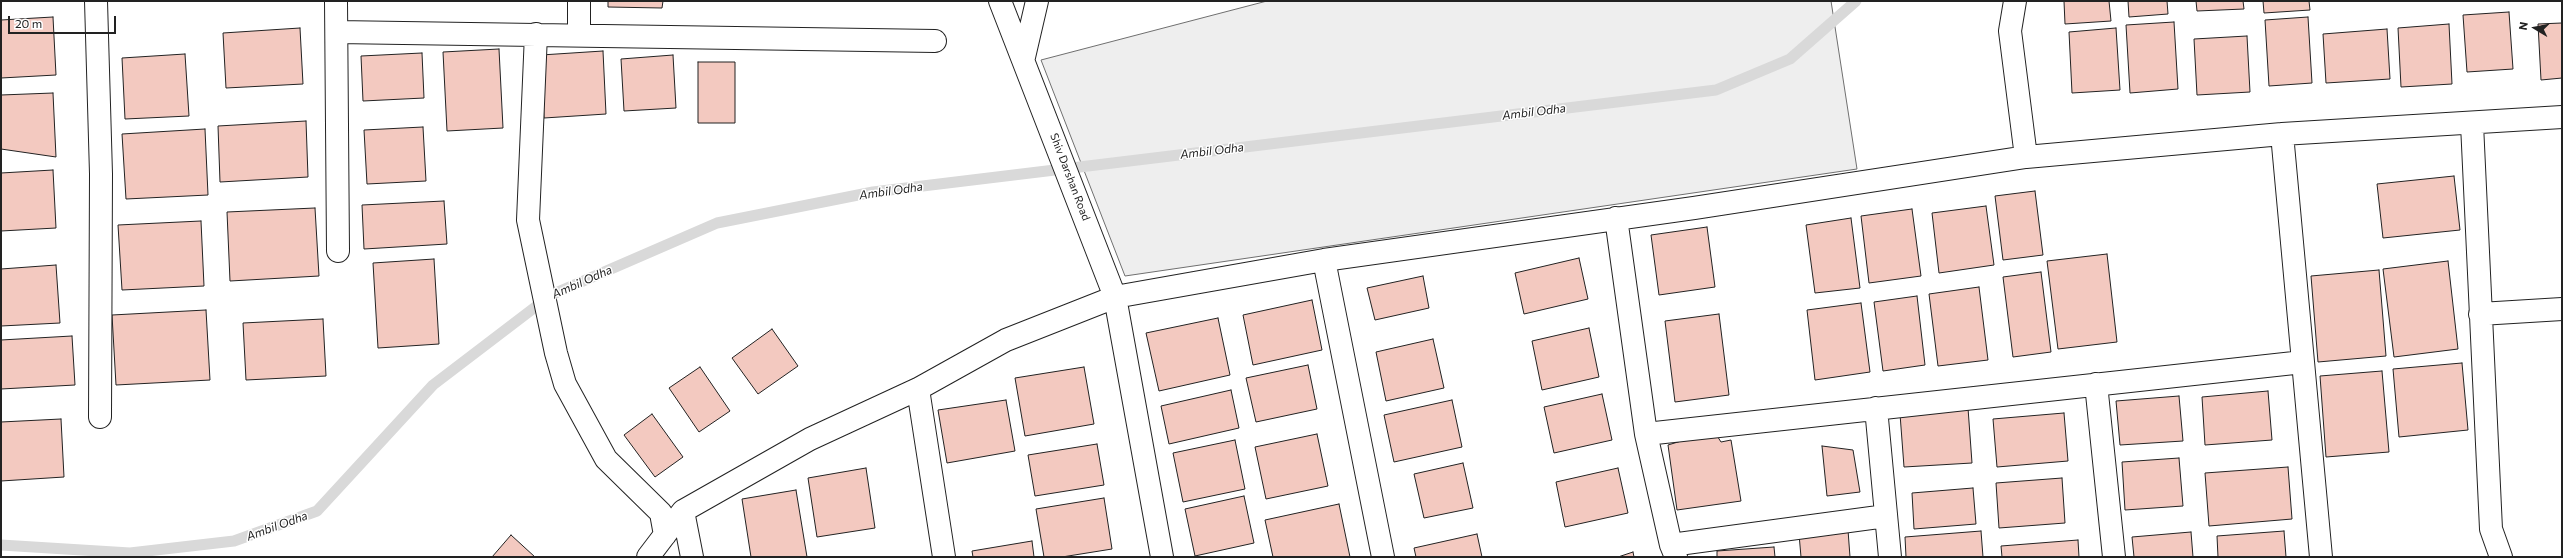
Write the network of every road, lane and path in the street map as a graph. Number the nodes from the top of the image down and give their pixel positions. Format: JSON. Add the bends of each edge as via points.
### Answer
{"nodes":[{"id":1,"x":96,"y":1,"type":"edge"},
{"id":2,"x":336,"y":1,"type":"edge"},
{"id":3,"x":579,"y":1,"type":"edge"},
{"id":4,"x":1000,"y":1,"type":"edge"},
{"id":5,"x":1037,"y":1,"type":"edge"},
{"id":6,"x":2015,"y":1,"type":"edge"},
{"id":7,"x":336,"y":32,"type":"junction"},
{"id":8,"x":536,"y":34,"type":"junction"},
{"id":9,"x":579,"y":35,"type":"junction"},
{"id":10,"x":935,"y":41,"type":"dead end"},
{"id":11,"x":1024,"y":57,"type":"junction"},
{"id":12,"x":2562,"y":116,"type":"edge"},
{"id":13,"x":2472,"y":124,"type":"junction"},
{"id":14,"x":2282,"y":134,"type":"junction"},
{"id":15,"x":2026,"y":157,"type":"junction"},
{"id":16,"x":1616,"y":218,"type":"junction"},
{"id":17,"x":338,"y":251,"type":"dead end"},
{"id":18,"x":1324,"y":260,"type":"junction"},
{"id":19,"x":1115,"y":297,"type":"junction"},
{"id":20,"x":2562,"y":309,"type":"edge"},
{"id":21,"x":2480,"y":314,"type":"junction"},
{"id":22,"x":2303,"y":362,"type":"junction"},
{"id":23,"x":2096,"y":384,"type":"junction"},
{"id":24,"x":918,"y":389,"type":"junction"},
{"id":25,"x":1876,"y":408,"type":"junction"},
{"id":26,"x":100,"y":417,"type":"dead end"},
{"id":27,"x":1646,"y":434,"type":"junction"},
{"id":28,"x":683,"y":511,"type":"junction"},
{"id":29,"x":1886,"y":516,"type":"junction"},
{"id":30,"x":665,"y":535,"type":"junction"},
{"id":31,"x":1673,"y":551,"type":"edge"},
{"id":32,"x":648,"y":557,"type":"edge"},
{"id":33,"x":692,"y":557,"type":"edge"},
{"id":34,"x":944,"y":557,"type":"edge"},
{"id":35,"x":1162,"y":557,"type":"edge"},
{"id":36,"x":1383,"y":557,"type":"edge"},
{"id":37,"x":1890,"y":557,"type":"edge"},
{"id":38,"x":2114,"y":557,"type":"edge"},
{"id":39,"x":2320,"y":557,"type":"edge"},
{"id":40,"x":2501,"y":557,"type":"edge"}],
"edges":[{"from":1,"to":26,"type":"street","via":[[101,174]]},
{"from":2,"to":7,"type":"street"},
{"from":3,"to":9,"type":"street"},
{"from":4,"to":11,"type":"street","name":"Shiv Darshan Road"},
{"from":5,"to":11,"type":"street"},
{"from":6,"to":15,"type":"street","via":[[2010,31]]},
{"from":7,"to":8,"type":"street"},
{"from":7,"to":17,"type":"street"},
{"from":8,"to":9,"type":"street"},
{"from":8,"to":30,"type":"street","via":[[528,220],[556,353],[565,384],[606,459],[661,513]]},
{"from":9,"to":10,"type":"street"},
{"from":11,"to":19,"type":"street","name":"Shiv Darshan Road"},
{"from":12,"to":13,"type":"street"},
{"from":13,"to":14,"type":"street"},
{"from":13,"to":21,"type":"street"},
{"from":14,"to":15,"type":"street"},
{"from":14,"to":22,"type":"street"},
{"from":15,"to":16,"type":"street"},
{"from":16,"to":18,"type":"street"},
{"from":16,"to":27,"type":"street"},
{"from":18,"to":19,"type":"street"},
{"from":18,"to":36,"type":"street"},
{"from":19,"to":24,"type":"street","via":[[1006,340]]},
{"from":19,"to":35,"type":"street","name":"Shiv Darshan Road"},
{"from":20,"to":21,"type":"street"},
{"from":21,"to":40,"type":"street","via":[[2491,529]]},
{"from":22,"to":23,"type":"street"},
{"from":22,"to":39,"type":"street"},
{"from":23,"to":25,"type":"street"},
{"from":23,"to":38,"type":"street"},
{"from":24,"to":28,"type":"street","via":[[810,439]]},
{"from":24,"to":34,"type":"street"},
{"from":25,"to":27,"type":"street"},
{"from":25,"to":29,"type":"street"},
{"from":27,"to":31,"type":"street"},
{"from":28,"to":30,"type":"street"},
{"from":28,"to":33,"type":"street"},
{"from":29,"to":31,"type":"street"},
{"from":29,"to":37,"type":"street"},
{"from":30,"to":32,"type":"street"}]}
